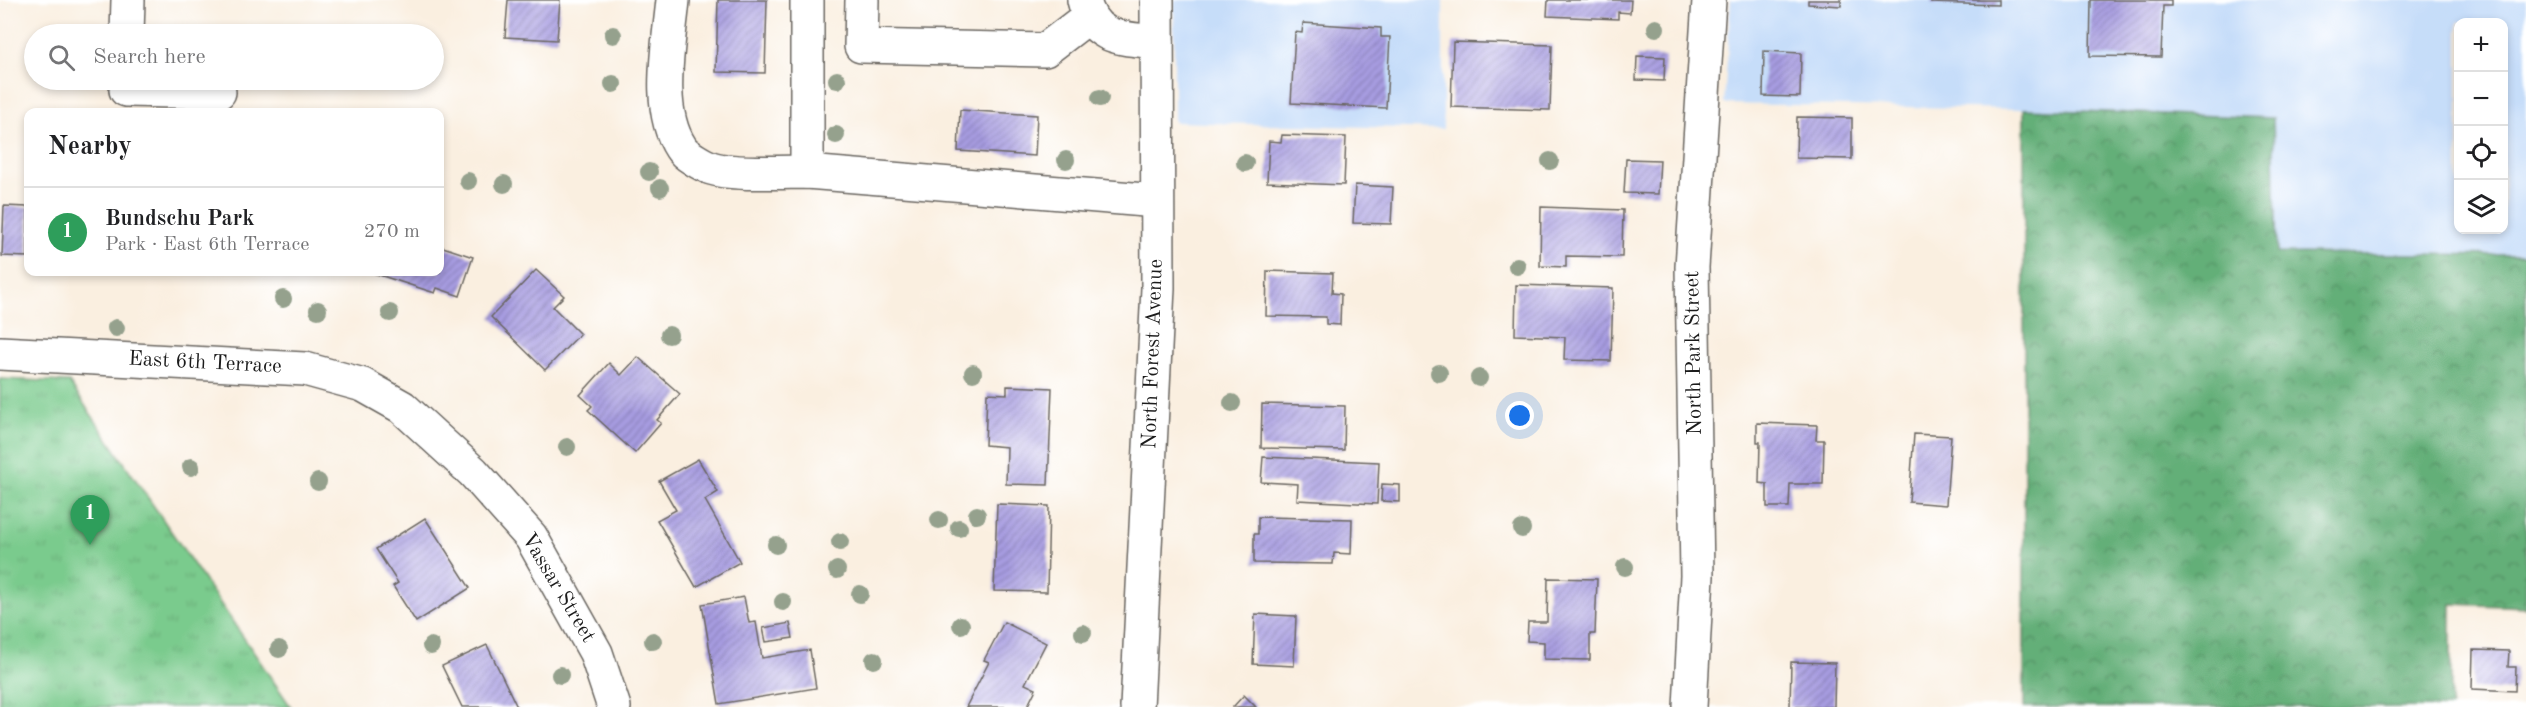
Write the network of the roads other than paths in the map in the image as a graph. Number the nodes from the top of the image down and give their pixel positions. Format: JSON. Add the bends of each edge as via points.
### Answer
{"nodes":[{"id":1,"x":128,"y":0,"type":"edge"},
{"id":2,"x":673,"y":0,"type":"edge"},
{"id":3,"x":807,"y":0,"type":"edge"},
{"id":4,"x":862,"y":0,"type":"edge"},
{"id":5,"x":1157,"y":0,"type":"edge"},
{"id":6,"x":1709,"y":0,"type":"edge"},
{"id":7,"x":1086,"y":8,"type":"edge"},
{"id":8,"x":127,"y":24,"type":"edge"},
{"id":9,"x":1157,"y":42,"type":"junction"},
{"id":10,"x":126,"y":90,"type":"edge"},
{"id":11,"x":219,"y":93,"type":"dead end"},
{"id":12,"x":807,"y":172,"type":"junction"},
{"id":13,"x":1157,"y":201,"type":"junction"},
{"id":14,"x":0,"y":353,"type":"edge"},
{"id":15,"x":402,"y":407,"type":"joint"},
{"id":16,"x":614,"y":707,"type":"edge"},
{"id":17,"x":1137,"y":707,"type":"edge"},
{"id":18,"x":1690,"y":707,"type":"edge"}],
"edges":[{"from":1,"to":8,"type":"street"},
{"from":2,"to":12,"type":"street","via":[[666,74],[668,116],[682,150],[712,168]]},
{"from":3,"to":12,"type":"street"},
{"from":4,"to":7,"type":"street","via":[[861,46],[1045,50]]},
{"from":5,"to":9,"type":"street","name":"North Forest Avenue"},
{"from":6,"to":18,"type":"street","name":"North Park Street","via":[[1692,267],[1697,576]]},
{"from":7,"to":9,"type":"street","via":[[1099,29],[1116,37]]},
{"from":9,"to":13,"type":"street","name":"North Forest Avenue"},
{"from":10,"to":11,"type":"street"},
{"from":12,"to":13,"type":"street"},
{"from":13,"to":17,"type":"street","name":"North Forest Avenue","via":[[1158,288]]},
{"from":14,"to":15,"type":"street","name":"East 6th Terrace","via":[[306,369],[363,385]]},
{"from":15,"to":16,"type":"street","name":"Vassar Street","via":[[473,472],[531,537],[596,653]]}]}
